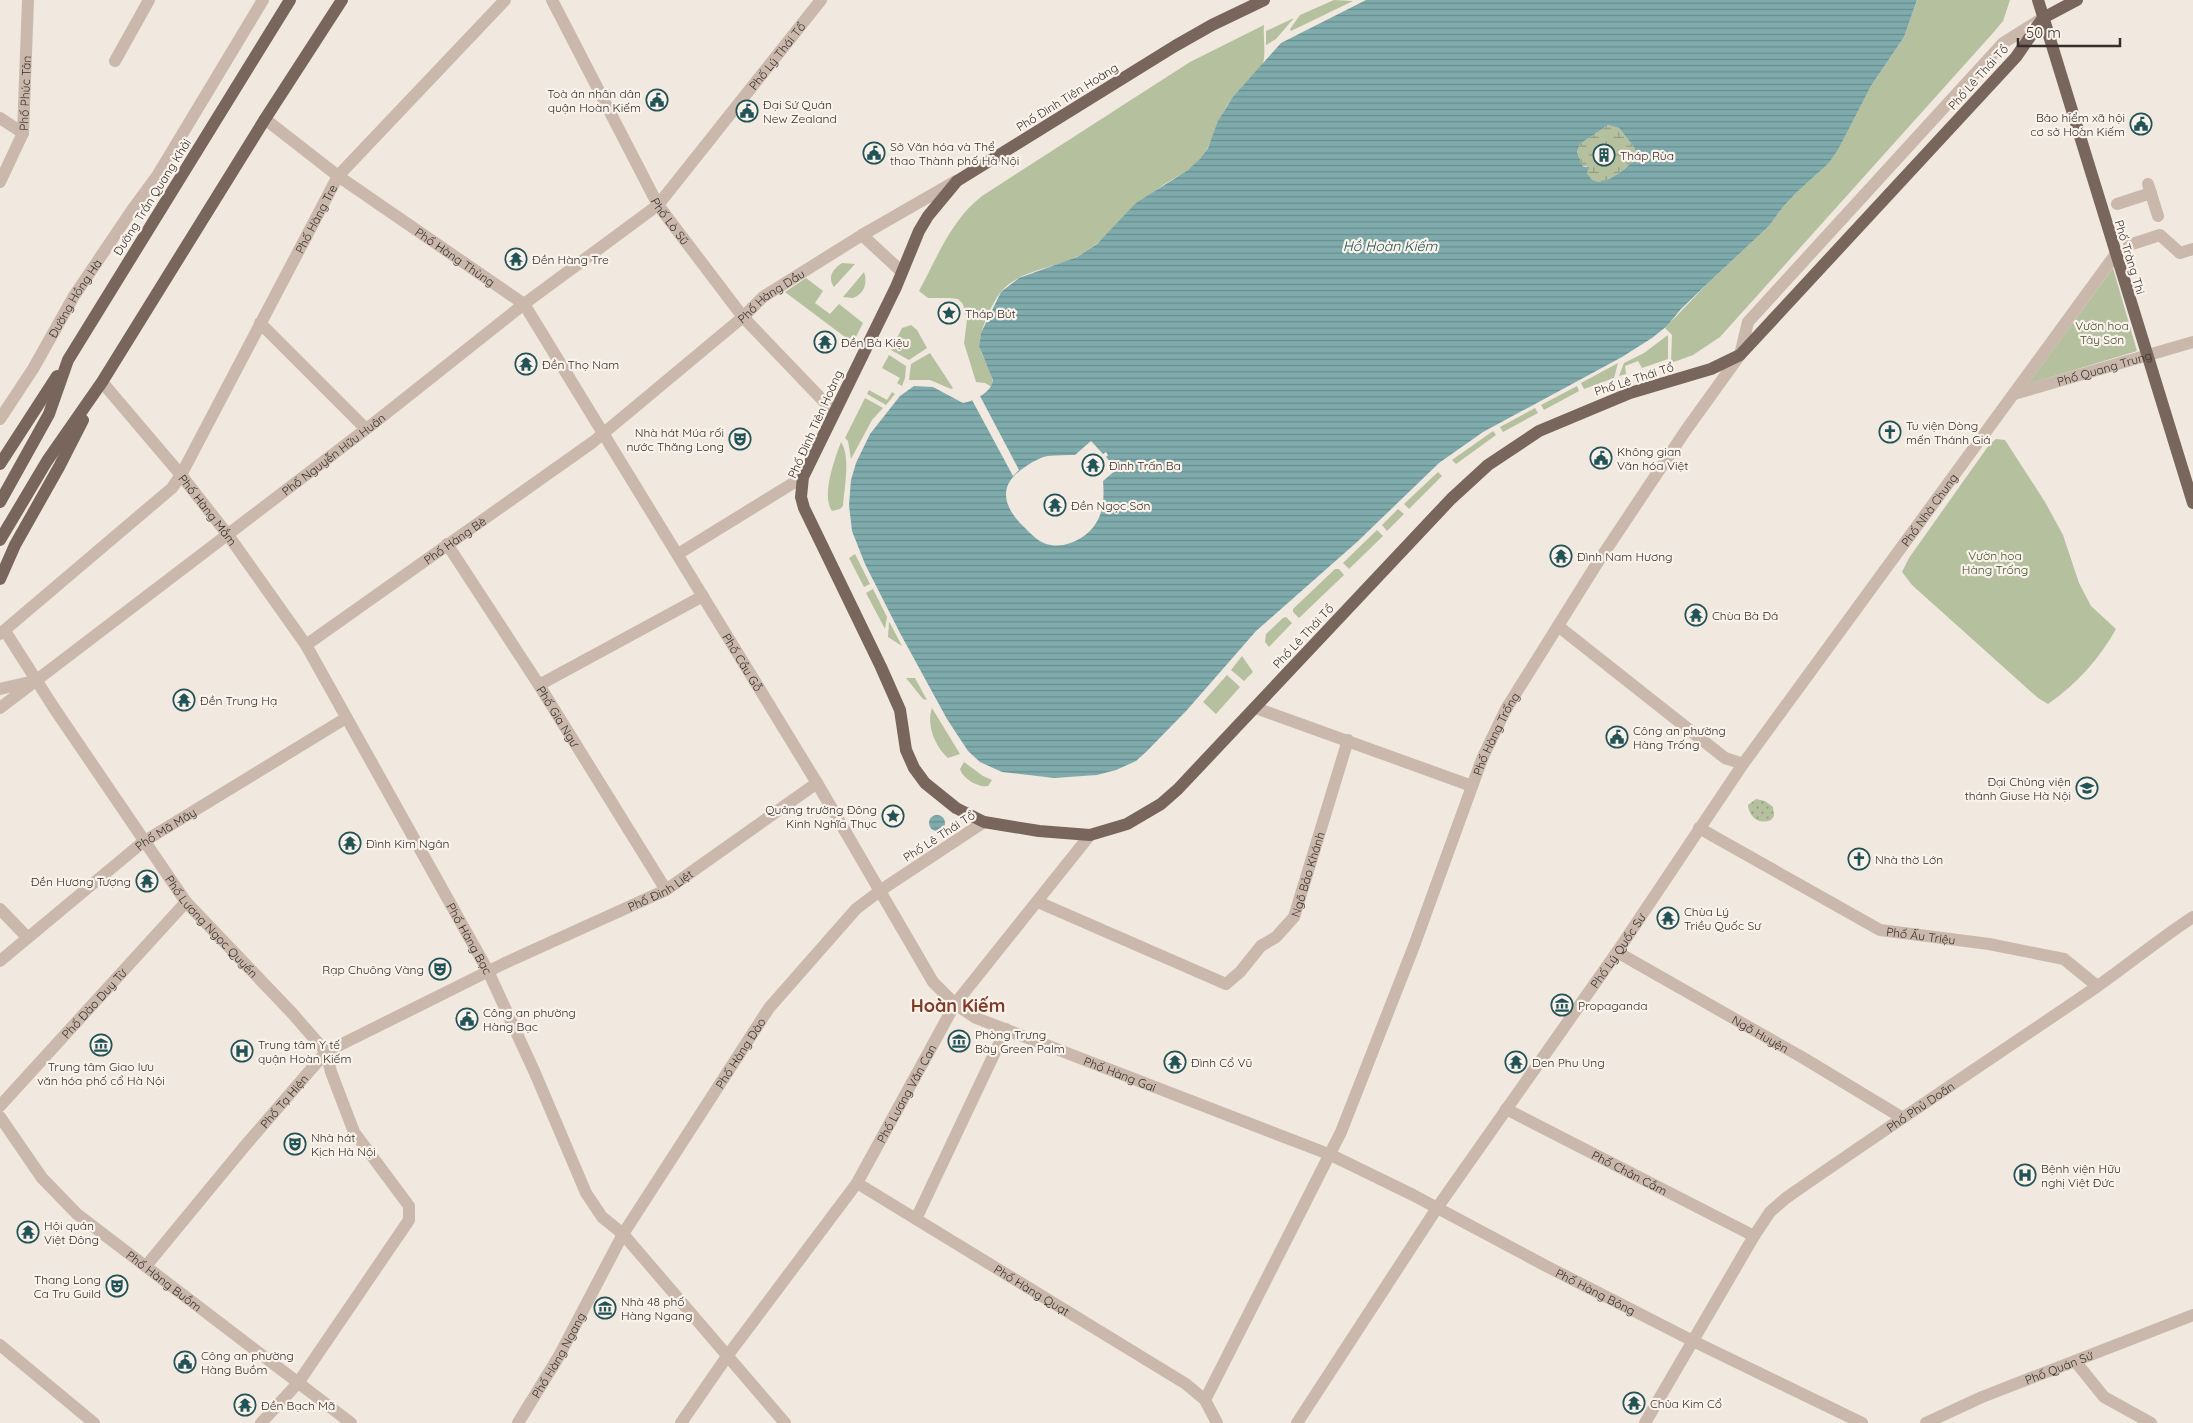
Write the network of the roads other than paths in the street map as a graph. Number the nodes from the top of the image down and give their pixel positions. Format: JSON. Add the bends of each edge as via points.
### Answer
{"nodes":[{"id":1,"x":28,"y":0,"type":"edge"},
{"id":2,"x":149,"y":0,"type":"edge"},
{"id":3,"x":263,"y":0,"type":"edge"},
{"id":4,"x":290,"y":0,"type":"edge"},
{"id":5,"x":342,"y":0,"type":"edge"},
{"id":6,"x":505,"y":0,"type":"edge"},
{"id":7,"x":552,"y":0,"type":"edge"},
{"id":8,"x":821,"y":0,"type":"edge"},
{"id":9,"x":1264,"y":0,"type":"edge"},
{"id":10,"x":2038,"y":0,"type":"edge"},
{"id":11,"x":2077,"y":0,"type":"edge"},
{"id":12,"x":1247,"y":3,"type":"edge"},
{"id":13,"x":2043,"y":18,"type":"junction"},
{"id":14,"x":115,"y":61,"type":"dead end"},
{"id":15,"x":0,"y":118,"type":"edge"},
{"id":16,"x":265,"y":119,"type":"junction"},
{"id":17,"x":23,"y":133,"type":"junction"},
{"id":18,"x":338,"y":176,"type":"junction"},
{"id":19,"x":957,"y":181,"type":"junction"},
{"id":20,"x":0,"y":182,"type":"edge"},
{"id":21,"x":2117,"y":204,"type":"dead end"},
{"id":22,"x":658,"y":205,"type":"junction"},
{"id":23,"x":2158,"y":216,"type":"dead end"},
{"id":24,"x":862,"y":236,"type":"junction"},
{"id":25,"x":2129,"y":245,"type":"dead end"},
{"id":26,"x":2193,"y":249,"type":"edge"},
{"id":27,"x":2115,"y":254,"type":"junction"},
{"id":28,"x":902,"y":272,"type":"junction"},
{"id":29,"x":524,"y":304,"type":"junction"},
{"id":30,"x":743,"y":317,"type":"junction"},
{"id":31,"x":260,"y":324,"type":"junction"},
{"id":32,"x":2193,"y":342,"type":"edge"},
{"id":33,"x":1740,"y":355,"type":"junction"},
{"id":34,"x":2147,"y":356,"type":"junction"},
{"id":35,"x":68,"y":360,"type":"junction"},
{"id":36,"x":102,"y":382,"type":"junction"},
{"id":37,"x":2014,"y":394,"type":"junction"},
{"id":38,"x":834,"y":412,"type":"junction"},
{"id":39,"x":0,"y":419,"type":"edge"},
{"id":40,"x":366,"y":429,"type":"junction"},
{"id":41,"x":602,"y":433,"type":"junction"},
{"id":42,"x":0,"y":464,"type":"edge"},
{"id":43,"x":181,"y":475,"type":"junction"},
{"id":44,"x":803,"y":477,"type":"junction"},
{"id":45,"x":0,"y":502,"type":"edge"},
{"id":46,"x":2193,"y":503,"type":"edge"},
{"id":47,"x":228,"y":535,"type":"junction"},
{"id":48,"x":0,"y":540,"type":"edge"},
{"id":49,"x":447,"y":544,"type":"junction"},
{"id":50,"x":678,"y":554,"type":"junction"},
{"id":51,"x":0,"y":579,"type":"edge"},
{"id":52,"x":703,"y":596,"type":"junction"},
{"id":53,"x":1558,"y":626,"type":"junction"},
{"id":54,"x":2,"y":633,"type":"edge"},
{"id":55,"x":306,"y":645,"type":"junction"},
{"id":56,"x":35,"y":680,"type":"junction"},
{"id":57,"x":539,"y":686,"type":"junction"},
{"id":58,"x":0,"y":689,"type":"edge"},
{"id":59,"x":0,"y":708,"type":"edge"},
{"id":60,"x":1256,"y":708,"type":"junction"},
{"id":61,"x":346,"y":718,"type":"junction"},
{"id":62,"x":1348,"y":740,"type":"junction"},
{"id":63,"x":1743,"y":764,"type":"junction"},
{"id":64,"x":818,"y":784,"type":"junction"},
{"id":65,"x":1472,"y":786,"type":"junction"},
{"id":66,"x":984,"y":822,"type":"junction"},
{"id":67,"x":1698,"y":828,"type":"junction"},
{"id":68,"x":1090,"y":835,"type":"junction"},
{"id":69,"x":143,"y":842,"type":"junction"},
{"id":70,"x":666,"y":890,"type":"junction"},
{"id":71,"x":881,"y":890,"type":"junction"},
{"id":72,"x":186,"y":902,"type":"junction"},
{"id":73,"x":1038,"y":902,"type":"junction"},
{"id":74,"x":0,"y":909,"type":"edge"},
{"id":75,"x":2193,"y":917,"type":"edge"},
{"id":76,"x":27,"y":937,"type":"junction"},
{"id":77,"x":1617,"y":952,"type":"junction"},
{"id":78,"x":0,"y":961,"type":"edge"},
{"id":79,"x":488,"y":971,"type":"junction"},
{"id":80,"x":2097,"y":986,"type":"junction"},
{"id":81,"x":955,"y":1004,"type":"junction"},
{"id":82,"x":1006,"y":1029,"type":"junction"},
{"id":83,"x":326,"y":1052,"type":"junction"},
{"id":84,"x":0,"y":1106,"type":"edge"},
{"id":85,"x":1506,"y":1109,"type":"junction"},
{"id":86,"x":0,"y":1117,"type":"edge"},
{"id":87,"x":1901,"y":1118,"type":"junction"},
{"id":88,"x":1331,"y":1155,"type":"junction"},
{"id":89,"x":857,"y":1184,"type":"junction"},
{"id":90,"x":1437,"y":1208,"type":"junction"},
{"id":91,"x":916,"y":1219,"type":"junction"},
{"id":92,"x":623,"y":1234,"type":"junction"},
{"id":93,"x":1754,"y":1236,"type":"junction"},
{"id":94,"x":146,"y":1266,"type":"junction"},
{"id":95,"x":2193,"y":1315,"type":"edge"},
{"id":96,"x":1693,"y":1341,"type":"junction"},
{"id":97,"x":0,"y":1345,"type":"edge"},
{"id":98,"x":728,"y":1355,"type":"junction"},
{"id":99,"x":2074,"y":1361,"type":"junction"},
{"id":100,"x":298,"y":1383,"type":"junction"},
{"id":101,"x":1205,"y":1400,"type":"junction"},
{"id":102,"x":94,"y":1423,"type":"edge"},
{"id":103,"x":261,"y":1423,"type":"edge"},
{"id":104,"x":351,"y":1423,"type":"edge"},
{"id":105,"x":518,"y":1423,"type":"edge"},
{"id":106,"x":681,"y":1423,"type":"edge"},
{"id":107,"x":785,"y":1423,"type":"edge"},
{"id":108,"x":1218,"y":1423,"type":"edge"},
{"id":109,"x":1296,"y":1423,"type":"edge"},
{"id":110,"x":1645,"y":1423,"type":"edge"},
{"id":111,"x":1862,"y":1423,"type":"edge"},
{"id":112,"x":1926,"y":1423,"type":"edge"},
{"id":113,"x":2151,"y":1423,"type":"edge"}],
"edges":[{"from":1,"to":17,"type":"street","name":"Phố Phúc Tân"},
{"from":2,"to":14,"type":"street"},
{"from":3,"to":39,"type":"street","name":"Đường Hồng Hà","via":[[157,176],[74,296],[33,369]]},
{"from":4,"to":35,"type":"main road","name":"Đường Trần Quang Khải"},
{"from":5,"to":16,"type":"main road"},
{"from":6,"to":18,"type":"street","name":"Phố Hàng Tre"},
{"from":7,"to":22,"type":"street","name":"Phố Lò Sũ"},
{"from":8,"to":22,"type":"street","name":"Phố Lý Thái Tổ"},
{"from":9,"to":12,"type":"main road","name":"Phố Đinh Tiên Hoàng"},
{"from":10,"to":13,"type":"main road","name":"Phố Tràng Thi"},
{"from":11,"to":13,"type":"main road"},
{"from":12,"to":19,"type":"main road","name":"Phố Đinh Tiên Hoàng"},
{"from":13,"to":27,"type":"main road","name":"Phố Tràng Thi"},
{"from":13,"to":33,"type":"main road","name":"Phố Lê Thái Tổ","via":[[2016,57]]},
{"from":13,"to":33,"type":"street","name":"Phố Lê Thái Tổ","via":[[2002,43],[1748,322]]},
{"from":15,"to":17,"type":"street"},
{"from":16,"to":18,"type":"street","name":"Phố Hàng Thùng"},
{"from":16,"to":36,"type":"main road"},
{"from":17,"to":20,"type":"street","name":"Phố Phúc Tân"},
{"from":18,"to":29,"type":"street","name":"Phố Hàng Thùng"},
{"from":18,"to":31,"type":"street","name":"Phố Hàng Tre"},
{"from":19,"to":24,"type":"street","name":"Phố Hàng Dầu"},
{"from":19,"to":28,"type":"main road","name":"Phố Đinh Tiên Hoàng","via":[[928,216]]},
{"from":21,"to":23,"type":"street","via":[[2149,188]]},
{"from":22,"to":29,"type":"street","name":"Phố Nguyễn Hữu Huân"},
{"from":22,"to":30,"type":"street","name":"Phố Lò Sũ"},
{"from":24,"to":28,"type":"street"},
{"from":24,"to":30,"type":"street","name":"Phố Hàng Dầu","via":[[763,297]]},
{"from":25,"to":26,"type":"street","via":[[2160,235],[2180,253]]},
{"from":27,"to":34,"type":"main road","name":"Phố Tràng Thi"},
{"from":27,"to":37,"type":"street","name":"Phố Nhà Chung"},
{"from":28,"to":38,"type":"main road","name":"Phố Đinh Tiên Hoàng"},
{"from":29,"to":40,"type":"street","name":"Phố Nguyễn Hữu Huân"},
{"from":29,"to":41,"type":"street","name":"Phố Hàng Thùng"},
{"from":30,"to":38,"type":"street","name":"Phố Lò Sũ"},
{"from":30,"to":41,"type":"street","name":"Phố Hàng Dầu"},
{"from":31,"to":40,"type":"street"},
{"from":31,"to":43,"type":"street","name":"Phố Hàng Tre"},
{"from":32,"to":34,"type":"street","name":"Phố Quang Trung"},
{"from":33,"to":53,"type":"street","name":"Phố Hàng Trống","via":[[1686,430]]},
{"from":33,"to":60,"type":"main road","name":"Phố Lê Thái Tổ","via":[[1711,369],[1594,407],[1539,431],[1499,456],[1451,499]]},
{"from":34,"to":37,"type":"street","name":"Phố Quang Trung"},
{"from":34,"to":46,"type":"main road","name":"Phố Tràng Thi"},
{"from":35,"to":42,"type":"main road"},
{"from":35,"to":45,"type":"main road","name":"Đường Trần Quang Khải","via":[[49,414]]},
{"from":36,"to":43,"type":"street","name":"Phố Hàng Mắm"},
{"from":36,"to":48,"type":"main road","via":[[47,461]]},
{"from":36,"to":51,"type":"main road"},
{"from":37,"to":63,"type":"street","name":"Phố Nhà Chung"},
{"from":38,"to":44,"type":"main road","name":"Phố Đinh Tiên Hoàng"},
{"from":40,"to":47,"type":"street","name":"Phố Nguyễn Hữu Huân"},
{"from":41,"to":49,"type":"street","name":"Phố Hàng Bè"},
{"from":41,"to":50,"type":"street","name":"Phố Cầu Gỗ"},
{"from":43,"to":47,"type":"street","name":"Phố Hàng Mắm"},
{"from":43,"to":54,"type":"street","name":"Phố Hàng Tre","via":[[172,488]]},
{"from":44,"to":50,"type":"street"},
{"from":44,"to":66,"type":"main road","name":"Phố Đinh Tiên Hoàng","via":[[800,497],[804,508],[900,710],[906,750],[914,768],[939,796]]},
{"from":47,"to":55,"type":"street","name":"Phố Hàng Mắm"},
{"from":47,"to":56,"type":"street","name":"Phố Nguyễn Hữu Huân"},
{"from":49,"to":55,"type":"street","name":"Phố Hàng Bè"},
{"from":49,"to":57,"type":"street","name":"Phố Gia Ngư"},
{"from":50,"to":52,"type":"street","name":"Phố Cầu Gỗ"},
{"from":52,"to":57,"type":"street"},
{"from":52,"to":64,"type":"street","name":"Phố Cầu Gỗ"},
{"from":53,"to":63,"type":"street","via":[[1725,758]]},
{"from":53,"to":65,"type":"street","name":"Phố Hàng Trống","via":[[1506,709]]},
{"from":54,"to":56,"type":"street","name":"Phố Lương Ngọc Quyến"},
{"from":55,"to":61,"type":"street","name":"Phố Hàng Bạc"},
{"from":56,"to":58,"type":"street","name":"Phố Nguyễn Hữu Huân"},
{"from":56,"to":59,"type":"street"},
{"from":56,"to":69,"type":"street","name":"Phố Lương Ngọc Quyến"},
{"from":57,"to":70,"type":"street","name":"Phố Gia Ngư"},
{"from":60,"to":62,"type":"street"},
{"from":60,"to":68,"type":"main road","name":"Phố Lê Thái Tổ","via":[[1160,804],[1127,824]]},
{"from":61,"to":69,"type":"street","name":"Phố Mã Mây"},
{"from":61,"to":79,"type":"street","name":"Phố Hàng Bạc"},
{"from":62,"to":65,"type":"street"},
{"from":62,"to":73,"type":"street","name":"Ngõ Bảo Khánh","via":[[1294,917],[1276,938],[1261,946],[1226,984]]},
{"from":63,"to":67,"type":"street","name":"Phố Lý Quốc Sư"},
{"from":64,"to":70,"type":"street","name":"Phố Đinh Liệt"},
{"from":64,"to":71,"type":"street","name":"Phố Cầu Gỗ"},
{"from":65,"to":88,"type":"street","name":"Phố Hàng Trống","via":[[1414,946]]},
{"from":66,"to":68,"type":"main road","name":"Phố Lê Thái Tổ"},
{"from":66,"to":71,"type":"street","name":"Phố Lê Thái Tổ"},
{"from":67,"to":77,"type":"street","name":"Phố Lý Quốc Sư"},
{"from":67,"to":80,"type":"street","name":"Phố Ấu Triệu","via":[[1880,930],[1990,944],[2064,958]]},
{"from":68,"to":73,"type":"street","name":"Phố Lương Văn Can"},
{"from":69,"to":72,"type":"street","name":"Phố Lương Ngọc Quyến"},
{"from":69,"to":76,"type":"street","name":"Phố Mã Mây"},
{"from":70,"to":79,"type":"street","name":"Phố Đinh Liệt"},
{"from":71,"to":81,"type":"street","name":"Phố Hàng Gai","via":[[933,982]]},
{"from":71,"to":92,"type":"street","name":"Phố Hàng Đào","via":[[856,910],[769,1008]]},
{"from":72,"to":83,"type":"street","name":"Phố Lương Ngọc Quyến"},
{"from":72,"to":84,"type":"street","name":"Phố Đào Duy Từ"},
{"from":73,"to":81,"type":"street","name":"Phố Lương Văn Can"},
{"from":74,"to":76,"type":"street"},
{"from":75,"to":80,"type":"street","name":"Phố Phủ Doãn"},
{"from":76,"to":78,"type":"street","name":"Phố Mã Mây"},
{"from":77,"to":85,"type":"street","name":"Phố Lý Quốc Sư"},
{"from":77,"to":87,"type":"street","name":"Ngõ Huyện"},
{"from":79,"to":83,"type":"street","name":"Phố Tạ Hiện"},
{"from":79,"to":92,"type":"street","name":"Phố Hàng Bạc","via":[[586,1193],[602,1217]]},
{"from":80,"to":87,"type":"street","name":"Phố Phủ Doãn"},
{"from":81,"to":82,"type":"street","name":"Phố Hàng Gai","via":[[976,1018]]},
{"from":81,"to":89,"type":"street","name":"Phố Lương Văn Can"},
{"from":82,"to":88,"type":"street","name":"Phố Hàng Gai"},
{"from":82,"to":91,"type":"street"},
{"from":83,"to":94,"type":"street","name":"Phố Tạ Hiện"},
{"from":83,"to":100,"type":"street","name":"Phố Lương Ngọc Quyến","via":[[354,1132],[409,1206],[409,1220]]},
{"from":85,"to":90,"type":"street","name":"Phố Lý Quốc Sư"},
{"from":85,"to":93,"type":"street","name":"Phố Chân Cầm"},
{"from":86,"to":94,"type":"street","name":"Phố Hàng Buồm","via":[[57,1196]]},
{"from":87,"to":93,"type":"street","name":"Phố Phủ Doãn","via":[[1786,1198],[1770,1212]]},
{"from":88,"to":90,"type":"street","name":"Phố Hàng Bông"},
{"from":88,"to":101,"type":"street","name":"Phố Hàng Trống"},
{"from":89,"to":91,"type":"street","name":"Phố Hàng Quạt"},
{"from":89,"to":98,"type":"street","name":"Phố Lương Văn Can"},
{"from":90,"to":96,"type":"street","name":"Phố Hàng Bông"},
{"from":90,"to":109,"type":"street","name":"Phố Lý Quốc Sư"},
{"from":91,"to":101,"type":"street","name":"Phố Hàng Quạt","via":[[1177,1379]]},
{"from":92,"to":98,"type":"street","name":"Phố Hàng Bạc"},
{"from":92,"to":105,"type":"street","name":"Phố Hàng Ngang"},
{"from":93,"to":96,"type":"street","name":"Phố Phủ Doãn"},
{"from":94,"to":100,"type":"street","name":"Phố Hàng Buồm"},
{"from":95,"to":99,"type":"street","name":"Phố Quán Sứ"},
{"from":96,"to":110,"type":"street","name":"Phố Phủ Doãn"},
{"from":96,"to":111,"type":"street","name":"Phố Hàng Bông"},
{"from":97,"to":102,"type":"street"},
{"from":98,"to":106,"type":"street","name":"Phố Lương Văn Can"},
{"from":98,"to":107,"type":"street","name":"Phố Hàng Bạc"},
{"from":99,"to":112,"type":"street","name":"Phố Quán Sứ"},
{"from":99,"to":113,"type":"street","via":[[2104,1397]]},
{"from":100,"to":103,"type":"street"},
{"from":100,"to":104,"type":"street","name":"Phố Hàng Buồm"},
{"from":101,"to":108,"type":"street"}]}
